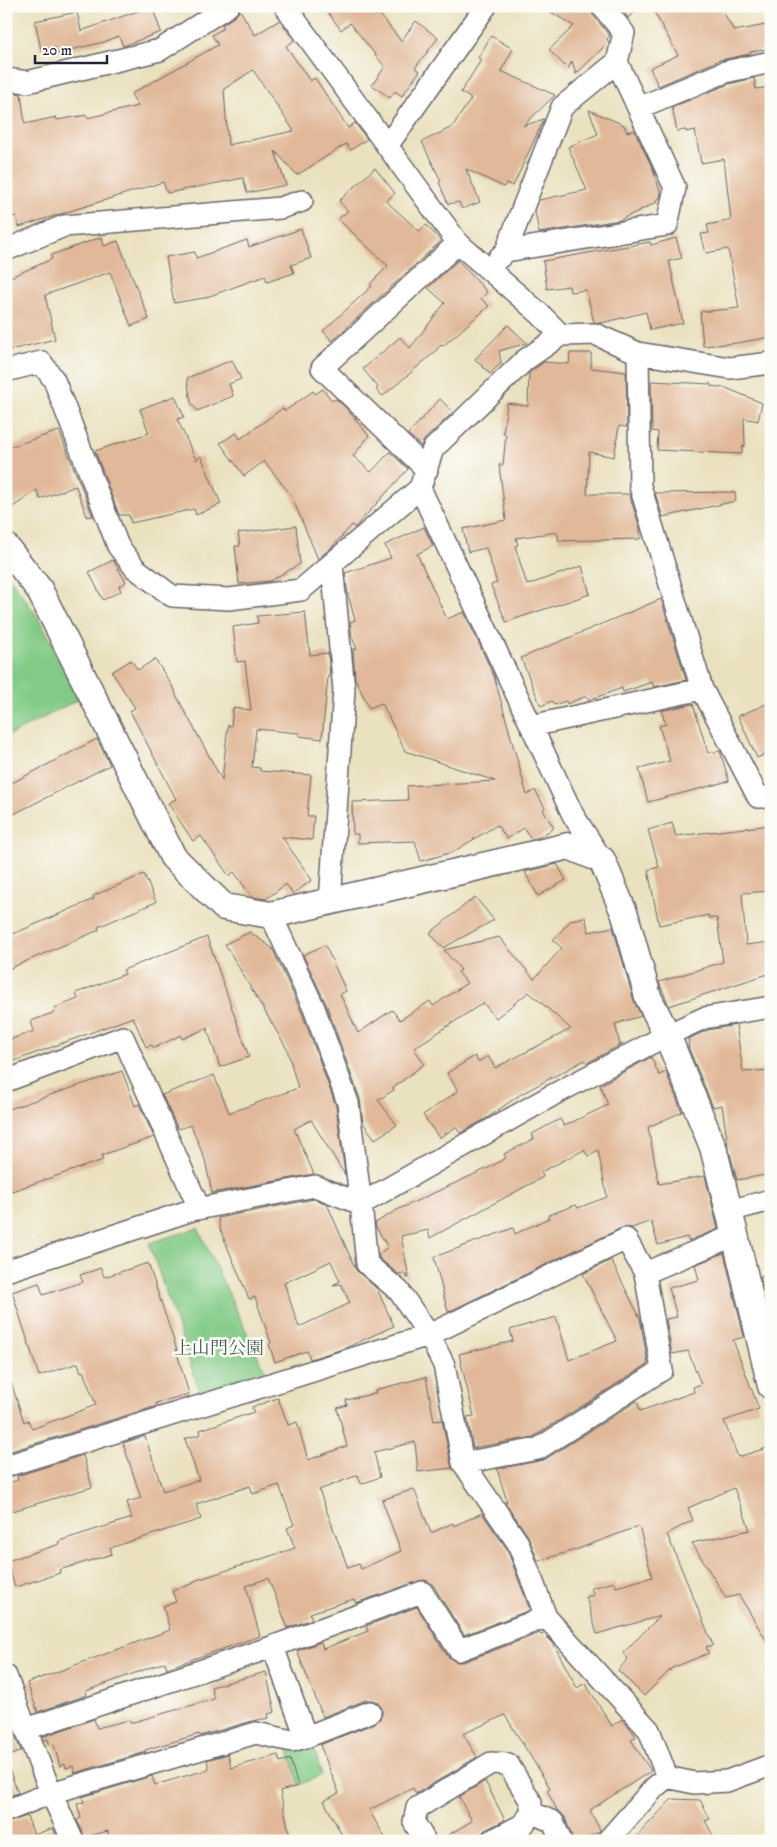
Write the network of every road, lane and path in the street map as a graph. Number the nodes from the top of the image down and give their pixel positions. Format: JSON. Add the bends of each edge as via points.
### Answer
{"nodes":[{"id":1,"x":228,"y":6,"type":"edge"},
{"id":2,"x":284,"y":6,"type":"edge"},
{"id":3,"x":486,"y":6,"type":"edge"},
{"id":4,"x":602,"y":6,"type":"edge"},
{"id":5,"x":617,"y":62,"type":"junction"},
{"id":6,"x":771,"y":62,"type":"edge"},
{"id":7,"x":6,"y":79,"type":"edge"},
{"id":8,"x":638,"y":108,"type":"junction"},
{"id":9,"x":387,"y":146,"type":"junction"},
{"id":10,"x":302,"y":201,"type":"dead end"},
{"id":11,"x":458,"y":244,"type":"junction"},
{"id":12,"x":6,"y":250,"type":"edge"},
{"id":13,"x":506,"y":251,"type":"junction"},
{"id":14,"x":487,"y":268,"type":"junction"},
{"id":15,"x":561,"y":335,"type":"junction"},
{"id":16,"x":638,"y":353,"type":"junction"},
{"id":17,"x":771,"y":363,"type":"edge"},
{"id":18,"x":6,"y":371,"type":"edge"},
{"id":19,"x":424,"y":479,"type":"junction"},
{"id":20,"x":6,"y":547,"type":"edge"},
{"id":21,"x":332,"y":564,"type":"junction"},
{"id":22,"x":702,"y":689,"type":"junction"},
{"id":23,"x":531,"y":726,"type":"junction"},
{"id":24,"x":771,"y":797,"type":"edge"},
{"id":25,"x":602,"y":860,"type":"junction"},
{"id":26,"x":330,"y":902,"type":"junction"},
{"id":27,"x":271,"y":915,"type":"junction"},
{"id":28,"x":771,"y":1007,"type":"edge"},
{"id":29,"x":666,"y":1035,"type":"junction"},
{"id":30,"x":6,"y":1081,"type":"edge"},
{"id":31,"x":771,"y":1200,"type":"edge"},
{"id":32,"x":361,"y":1204,"type":"junction"},
{"id":33,"x":199,"y":1208,"type":"junction"},
{"id":34,"x":732,"y":1223,"type":"junction"},
{"id":35,"x":6,"y":1271,"type":"edge"},
{"id":36,"x":645,"y":1273,"type":"junction"},
{"id":37,"x":429,"y":1335,"type":"junction"},
{"id":38,"x":771,"y":1386,"type":"edge"},
{"id":39,"x":463,"y":1463,"type":"junction"},
{"id":40,"x":6,"y":1466,"type":"edge"},
{"id":41,"x":546,"y":1617,"type":"junction"},
{"id":42,"x":273,"y":1647,"type":"junction"},
{"id":43,"x":6,"y":1676,"type":"edge"},
{"id":44,"x":370,"y":1712,"type":"dead end"},
{"id":45,"x":26,"y":1729,"type":"junction"},
{"id":46,"x":306,"y":1737,"type":"junction"},
{"id":47,"x":771,"y":1765,"type":"edge"},
{"id":48,"x":667,"y":1777,"type":"junction"},
{"id":49,"x":52,"y":1793,"type":"junction"},
{"id":50,"x":6,"y":1811,"type":"edge"},
{"id":51,"x":531,"y":1812,"type":"junction"},
{"id":52,"x":73,"y":1841,"type":"edge"},
{"id":53,"x":425,"y":1841,"type":"edge"},
{"id":54,"x":491,"y":1841,"type":"edge"},
{"id":55,"x":561,"y":1841,"type":"edge"},
{"id":56,"x":607,"y":1841,"type":"edge"}],
"edges":[{"from":1,"to":7,"type":"street","via":[[160,50],[27,82]]},
{"from":2,"to":9,"type":"street"},
{"from":3,"to":9,"type":"street"},
{"from":4,"to":5,"type":"street","via":[[624,33]]},
{"from":5,"to":8,"type":"street"},
{"from":5,"to":13,"type":"street","via":[[562,108]]},
{"from":6,"to":8,"type":"street","via":[[725,72]]},
{"from":8,"to":13,"type":"street","via":[[675,188],[666,225]]},
{"from":9,"to":11,"type":"street"},
{"from":10,"to":12,"type":"street","via":[[280,208],[64,226]]},
{"from":11,"to":14,"type":"street"},
{"from":11,"to":19,"type":"street","via":[[322,368]]},
{"from":13,"to":14,"type":"street"},
{"from":14,"to":15,"type":"street"},
{"from":15,"to":16,"type":"street","via":[[595,334]]},
{"from":15,"to":19,"type":"street","via":[[525,360],[434,449]]},
{"from":16,"to":17,"type":"street","via":[[730,368]]},
{"from":16,"to":22,"type":"street","via":[[640,486]]},
{"from":18,"to":21,"type":"street","via":[[41,362],[54,380],[118,546],[135,568],[172,596],[229,599],[302,590]]},
{"from":19,"to":21,"type":"street"},
{"from":19,"to":23,"type":"street"},
{"from":20,"to":27,"type":"street","via":[[39,589],[173,858],[224,907]]},
{"from":21,"to":26,"type":"street","via":[[344,690]]},
{"from":22,"to":23,"type":"street"},
{"from":22,"to":24,"type":"street","via":[[758,797]]},
{"from":23,"to":25,"type":"street","via":[[573,815]]},
{"from":25,"to":26,"type":"street","via":[[569,846]]},
{"from":25,"to":29,"type":"street","via":[[625,915],[648,997]]},
{"from":26,"to":27,"type":"street"},
{"from":27,"to":32,"type":"street","via":[[314,1008],[348,1104]]},
{"from":28,"to":29,"type":"street","via":[[704,1018]]},
{"from":29,"to":32,"type":"street"},
{"from":29,"to":34,"type":"street","via":[[712,1147]]},
{"from":30,"to":33,"type":"street","via":[[123,1037]]},
{"from":31,"to":34,"type":"street"},
{"from":32,"to":33,"type":"street","via":[[315,1186]]},
{"from":32,"to":37,"type":"street","via":[[367,1264],[399,1291]]},
{"from":33,"to":35,"type":"street"},
{"from":34,"to":36,"type":"street"},
{"from":34,"to":38,"type":"street"},
{"from":36,"to":37,"type":"street","via":[[626,1239]]},
{"from":36,"to":39,"type":"street","via":[[662,1370],[538,1449]]},
{"from":37,"to":39,"type":"street","via":[[444,1365]]},
{"from":37,"to":40,"type":"street"},
{"from":39,"to":41,"type":"street","via":[[518,1543]]},
{"from":41,"to":42,"type":"street","via":[[459,1650],[422,1592]]},
{"from":41,"to":48,"type":"street","via":[[649,1730]]},
{"from":42,"to":45,"type":"street"},
{"from":42,"to":46,"type":"street"},
{"from":43,"to":45,"type":"street"},
{"from":44,"to":46,"type":"street"},
{"from":45,"to":49,"type":"street"},
{"from":46,"to":49,"type":"street","via":[[292,1741],[256,1733]]},
{"from":47,"to":48,"type":"street","via":[[727,1781],[694,1783]]},
{"from":48,"to":56,"type":"street"},
{"from":49,"to":50,"type":"street"},
{"from":49,"to":52,"type":"street"},
{"from":51,"to":53,"type":"street","via":[[531,1802],[508,1764],[491,1763],[417,1808],[414,1822]]},
{"from":51,"to":54,"type":"street","via":[[524,1824]]},
{"from":51,"to":55,"type":"street","via":[[553,1822]]}]}
